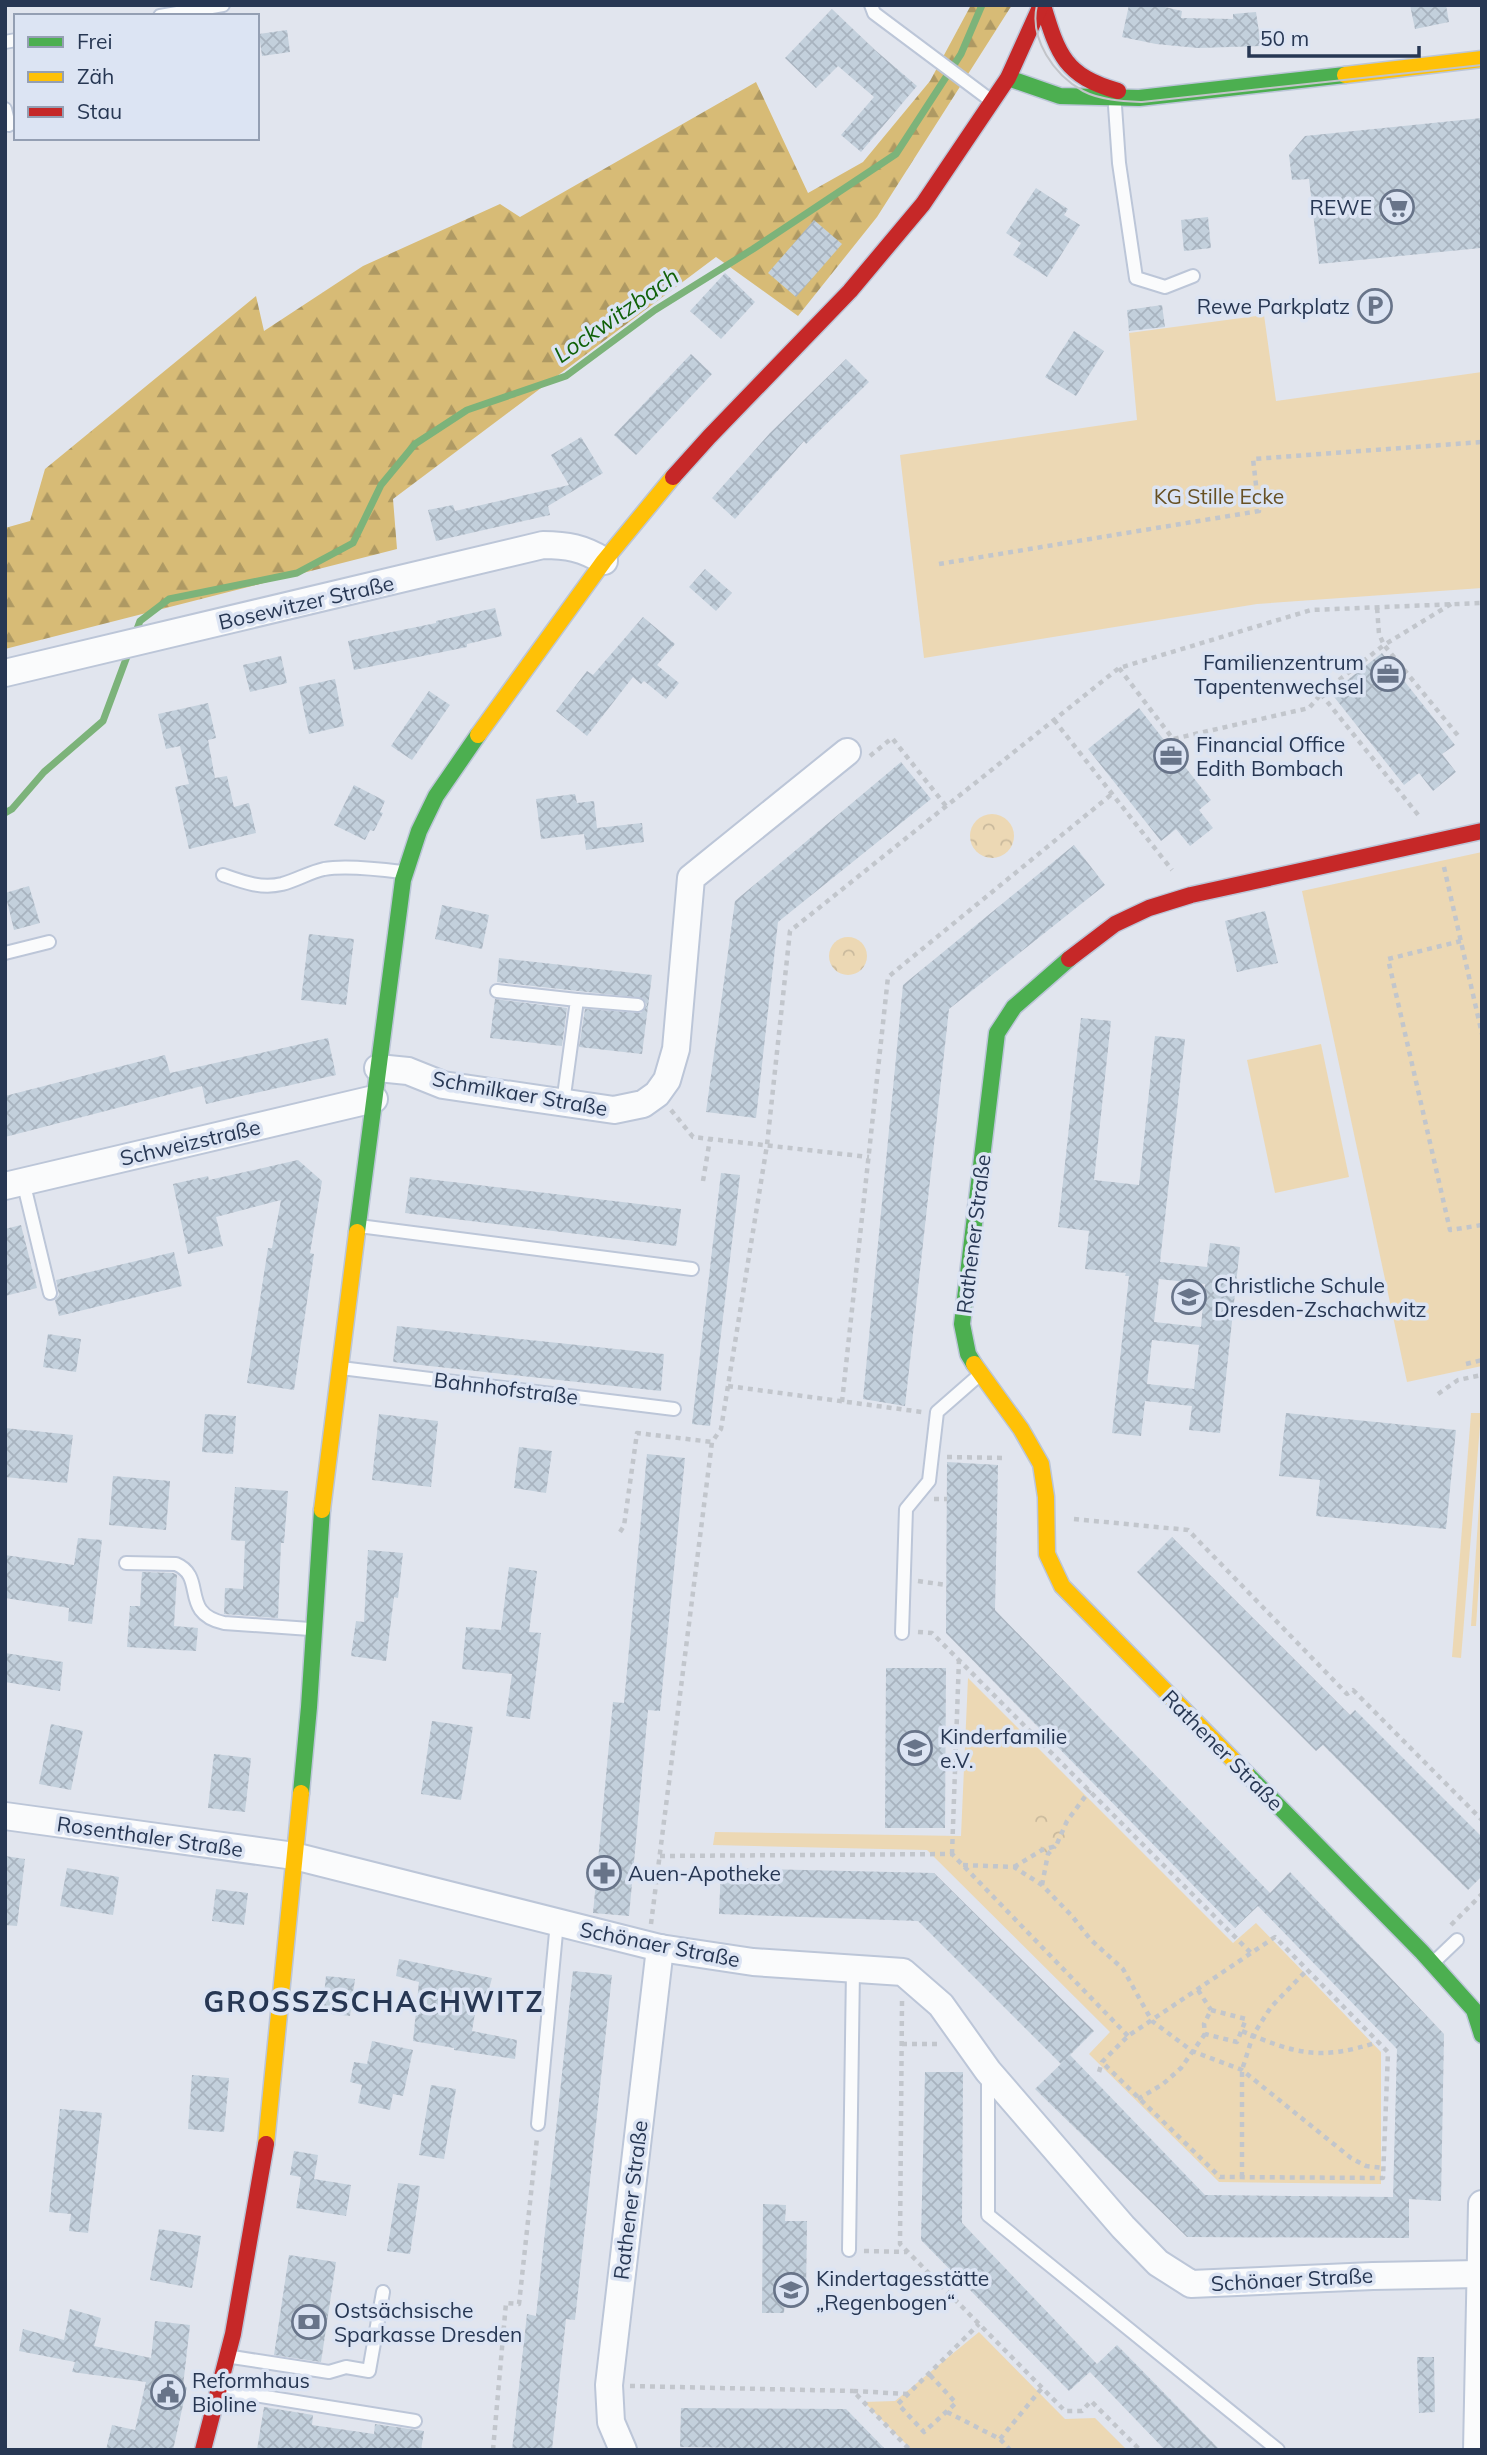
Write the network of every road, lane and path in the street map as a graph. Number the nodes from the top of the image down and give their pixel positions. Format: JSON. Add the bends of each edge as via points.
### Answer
{"nodes":[{"id":1,"x":223,"y":5,"type":"edge"},
{"id":2,"x":871,"y":5,"type":"edge"},
{"id":3,"x":1042,"y":5,"type":"edge"},
{"id":4,"x":171,"y":14,"type":"edge"},
{"id":5,"x":1482,"y":60,"type":"edge"},
{"id":6,"x":1008,"y":78,"type":"junction"},
{"id":7,"x":1139,"y":98,"type":"junction"},
{"id":8,"x":992,"y":101,"type":"junction"},
{"id":9,"x":1115,"y":106,"type":"junction"},
{"id":10,"x":5,"y":109,"type":"edge"},
{"id":11,"x":1012,"y":109,"type":"dead end"},
{"id":12,"x":1068,"y":113,"type":"dead end"},
{"id":13,"x":10,"y":125,"type":"edge"},
{"id":14,"x":1193,"y":276,"type":"dead end"},
{"id":15,"x":1482,"y":442,"type":"edge"},
{"id":16,"x":604,"y":561,"type":"junction"},
{"id":17,"x":939,"y":564,"type":"dead end"},
{"id":18,"x":1482,"y":603,"type":"edge"},
{"id":19,"x":1452,"y":604,"type":"junction"},
{"id":20,"x":1377,"y":607,"type":"junction"},
{"id":21,"x":1384,"y":645,"type":"junction"},
{"id":22,"x":1119,"y":668,"type":"junction"},
{"id":23,"x":5,"y":673,"type":"edge"},
{"id":24,"x":1321,"y":694,"type":"junction"},
{"id":25,"x":1054,"y":720,"type":"junction"},
{"id":26,"x":1460,"y":738,"type":"dead end"},
{"id":27,"x":847,"y":752,"type":"joint"},
{"id":28,"x":1112,"y":794,"type":"junction"},
{"id":29,"x":946,"y":806,"type":"junction"},
{"id":30,"x":1482,"y":831,"type":"edge"},
{"id":31,"x":1438,"y":842,"type":"junction"},
{"id":32,"x":405,"y":873,"type":"junction"},
{"id":33,"x":223,"y":875,"type":"dead end"},
{"id":34,"x":1191,"y":895,"type":"junction"},
{"id":35,"x":1461,"y":941,"type":"junction"},
{"id":36,"x":49,"y":942,"type":"dead end"},
{"id":37,"x":5,"y":953,"type":"edge"},
{"id":38,"x":497,"y":991,"type":"dead end"},
{"id":39,"x":577,"y":1000,"type":"junction"},
{"id":40,"x":638,"y":1005,"type":"dead end"},
{"id":41,"x":1482,"y":1034,"type":"edge"},
{"id":42,"x":379,"y":1068,"type":"junction"},
{"id":43,"x":657,"y":1094,"type":"junction"},
{"id":44,"x":374,"y":1098,"type":"junction"},
{"id":45,"x":563,"y":1103,"type":"junction"},
{"id":46,"x":710,"y":1139,"type":"junction"},
{"id":47,"x":766,"y":1145,"type":"junction"},
{"id":48,"x":869,"y":1157,"type":"junction"},
{"id":49,"x":703,"y":1181,"type":"dead end"},
{"id":50,"x":14,"y":1184,"type":"edge"},
{"id":51,"x":1482,"y":1225,"type":"edge"},
{"id":52,"x":357,"y":1226,"type":"junction"},
{"id":53,"x":692,"y":1269,"type":"dead end"},
{"id":54,"x":50,"y":1293,"type":"dead end"},
{"id":55,"x":1482,"y":1360,"type":"edge"},
{"id":56,"x":1466,"y":1364,"type":"dead end"},
{"id":57,"x":338,"y":1368,"type":"junction"},
{"id":58,"x":980,"y":1374,"type":"junction"},
{"id":59,"x":1482,"y":1374,"type":"edge"},
{"id":60,"x":729,"y":1386,"type":"junction"},
{"id":61,"x":1438,"y":1394,"type":"dead end"},
{"id":62,"x":842,"y":1402,"type":"junction"},
{"id":63,"x":674,"y":1409,"type":"dead end"},
{"id":64,"x":937,"y":1412,"type":"junction"},
{"id":65,"x":712,"y":1442,"type":"junction"},
{"id":66,"x":932,"y":1456,"type":"junction"},
{"id":67,"x":1038,"y":1460,"type":"junction"},
{"id":68,"x":1046,"y":1516,"type":"junction"},
{"id":69,"x":620,"y":1532,"type":"dead end"},
{"id":70,"x":126,"y":1563,"type":"dead end"},
{"id":71,"x":903,"y":1579,"type":"junction"},
{"id":72,"x":946,"y":1585,"type":"dead end"},
{"id":73,"x":314,"y":1629,"type":"junction"},
{"id":74,"x":902,"y":1632,"type":"joint"},
{"id":75,"x":959,"y":1659,"type":"junction"},
{"id":76,"x":1090,"y":1790,"type":"junction"},
{"id":77,"x":5,"y":1816,"type":"edge"},
{"id":78,"x":1482,"y":1820,"type":"edge"},
{"id":79,"x":1056,"y":1846,"type":"junction"},
{"id":80,"x":952,"y":1854,"type":"junction"},
{"id":81,"x":294,"y":1856,"type":"junction"},
{"id":82,"x":660,"y":1856,"type":"junction"},
{"id":83,"x":962,"y":1865,"type":"junction"},
{"id":84,"x":1013,"y":1867,"type":"junction"},
{"id":85,"x":1042,"y":1885,"type":"junction"},
{"id":86,"x":557,"y":1922,"type":"junction"},
{"id":87,"x":1457,"y":1940,"type":"dead end"},
{"id":88,"x":654,"y":1946,"type":"junction"},
{"id":89,"x":1252,"y":1954,"type":"junction"},
{"id":90,"x":1433,"y":1964,"type":"junction"},
{"id":91,"x":853,"y":1969,"type":"junction"},
{"id":92,"x":1307,"y":1970,"type":"junction"},
{"id":93,"x":903,"y":1972,"type":"junction"},
{"id":94,"x":1198,"y":1990,"type":"junction"},
{"id":95,"x":1212,"y":2010,"type":"junction"},
{"id":96,"x":1152,"y":2021,"type":"junction"},
{"id":97,"x":1242,"y":2031,"type":"junction"},
{"id":98,"x":1205,"y":2034,"type":"junction"},
{"id":99,"x":1253,"y":2035,"type":"junction"},
{"id":100,"x":1482,"y":2035,"type":"edge"},
{"id":101,"x":1128,"y":2036,"type":"junction"},
{"id":102,"x":1378,"y":2042,"type":"junction"},
{"id":103,"x":902,"y":2044,"type":"junction"},
{"id":104,"x":970,"y":2044,"type":"junction"},
{"id":105,"x":1192,"y":2051,"type":"junction"},
{"id":106,"x":1102,"y":2063,"type":"junction"},
{"id":107,"x":1242,"y":2070,"type":"junction"},
{"id":108,"x":988,"y":2071,"type":"junction"},
{"id":109,"x":1099,"y":2072,"type":"dead end"},
{"id":110,"x":1138,"y":2099,"type":"junction"},
{"id":111,"x":538,"y":2124,"type":"joint"},
{"id":112,"x":1384,"y":2168,"type":"junction"},
{"id":113,"x":1242,"y":2177,"type":"junction"},
{"id":114,"x":1482,"y":2204,"type":"edge"},
{"id":115,"x":849,"y":2250,"type":"joint"},
{"id":116,"x":908,"y":2253,"type":"junction"},
{"id":117,"x":1479,"y":2274,"type":"junction"},
{"id":118,"x":383,"y":2292,"type":"dead end"},
{"id":119,"x":979,"y":2324,"type":"junction"},
{"id":120,"x":228,"y":2356,"type":"junction"},
{"id":121,"x":930,"y":2375,"type":"junction"},
{"id":122,"x":608,"y":2385,"type":"junction"},
{"id":123,"x":1042,"y":2388,"type":"junction"},
{"id":124,"x":219,"y":2390,"type":"junction"},
{"id":125,"x":853,"y":2391,"type":"junction"},
{"id":126,"x":909,"y":2394,"type":"junction"},
{"id":127,"x":947,"y":2412,"type":"junction"},
{"id":128,"x":415,"y":2421,"type":"dead end"},
{"id":129,"x":1000,"y":2439,"type":"junction"},
{"id":130,"x":1277,"y":2449,"type":"edge"},
{"id":131,"x":203,"y":2450,"type":"edge"},
{"id":132,"x":493,"y":2450,"type":"edge"},
{"id":133,"x":623,"y":2450,"type":"edge"},
{"id":134,"x":910,"y":2450,"type":"edge"},
{"id":135,"x":1010,"y":2450,"type":"edge"},
{"id":136,"x":1140,"y":2450,"type":"edge"},
{"id":137,"x":1477,"y":2450,"type":"edge"}],
"edges":[{"from":1,"to":4,"type":"lane"},
{"from":2,"to":8,"type":"lane","via":[[874,13]]},
{"from":3,"to":6,"type":"street"},
{"from":3,"to":7,"type":"street","via":[[1056,46],[1075,71],[1088,81]]},
{"from":5,"to":7,"type":"street"},
{"from":6,"to":7,"type":"street","via":[[1060,96]]},
{"from":6,"to":8,"type":"street"},
{"from":7,"to":9,"type":"street"},
{"from":8,"to":11,"type":"street"},
{"from":8,"to":16,"type":"street","via":[[891,244],[709,437]]},
{"from":9,"to":12,"type":"street"},
{"from":9,"to":14,"type":"lane","via":[[1136,278],[1165,287]]},
{"from":10,"to":13,"type":"lane"},
{"from":15,"to":17,"type":"path","via":[[1254,460],[1259,511]]},
{"from":16,"to":23,"type":"street","name":"Bosewitzer Straße","via":[[586,550],[543,545]]},
{"from":16,"to":32,"type":"street","via":[[442,784],[426,812]]},
{"from":18,"to":19,"type":"path"},
{"from":19,"to":20,"type":"path"},
{"from":19,"to":21,"type":"path"},
{"from":20,"to":21,"type":"path"},
{"from":20,"to":22,"type":"path","via":[[1311,610]]},
{"from":21,"to":24,"type":"path"},
{"from":21,"to":26,"type":"path"},
{"from":22,"to":24,"type":"path","via":[[1173,739],[1309,708]]},
{"from":22,"to":25,"type":"path"},
{"from":24,"to":31,"type":"path"},
{"from":25,"to":28,"type":"path"},
{"from":25,"to":29,"type":"path"},
{"from":27,"to":29,"type":"path","via":[[862,762],[892,738]]},
{"from":27,"to":43,"type":"street","via":[[691,878],[676,1049],[667,1080]]},
{"from":28,"to":34,"type":"path"},
{"from":28,"to":48,"type":"path","via":[[888,977]]},
{"from":29,"to":47,"type":"path","via":[[790,931]]},
{"from":30,"to":31,"type":"street","name":"Rathener Straße"},
{"from":31,"to":34,"type":"street","name":"Rathener Straße"},
{"from":31,"to":35,"type":"path"},
{"from":32,"to":33,"type":"lane","via":[[326,869],[266,886]]},
{"from":32,"to":42,"type":"street"},
{"from":34,"to":58,"type":"street","name":"Rathener Straße","via":[[1115,924],[1055,969],[1014,1007],[997,1032],[962,1324],[968,1354]]},
{"from":35,"to":41,"type":"path"},
{"from":35,"to":51,"type":"path","via":[[1388,959],[1450,1230]]},
{"from":36,"to":37,"type":"lane"},
{"from":38,"to":39,"type":"lane"},
{"from":39,"to":40,"type":"lane"},
{"from":39,"to":45,"type":"lane"},
{"from":42,"to":44,"type":"street"},
{"from":42,"to":45,"type":"street","name":"Schmilkaer Straße","via":[[408,1071],[443,1085]]},
{"from":43,"to":45,"type":"street","name":"Schmilkaer Straße","via":[[643,1104],[614,1110]]},
{"from":43,"to":46,"type":"path","via":[[693,1137]]},
{"from":44,"to":50,"type":"street","name":"Schweizstraße"},
{"from":44,"to":52,"type":"street"},
{"from":46,"to":47,"type":"path"},
{"from":46,"to":49,"type":"path"},
{"from":47,"to":48,"type":"path"},
{"from":47,"to":60,"type":"path"},
{"from":48,"to":62,"type":"path"},
{"from":50,"to":54,"type":"lane","via":[[29,1199]]},
{"from":52,"to":53,"type":"lane"},
{"from":52,"to":57,"type":"street"},
{"from":55,"to":56,"type":"path"},
{"from":57,"to":63,"type":"lane","name":"Bahnhofstraße"},
{"from":57,"to":73,"type":"street","via":[[323,1490]]},
{"from":58,"to":64,"type":"lane"},
{"from":58,"to":67,"type":"street","name":"Rathener Straße"},
{"from":59,"to":61,"type":"path","via":[[1458,1380]]},
{"from":60,"to":62,"type":"path"},
{"from":60,"to":65,"type":"path","via":[[721,1429]]},
{"from":62,"to":64,"type":"path"},
{"from":64,"to":66,"type":"lane"},
{"from":65,"to":69,"type":"path","via":[[637,1433]]},
{"from":65,"to":82,"type":"path"},
{"from":66,"to":67,"type":"path"},
{"from":66,"to":71,"type":"lane","via":[[929,1481],[906,1509]]},
{"from":67,"to":68,"type":"street","name":"Rathener Straße"},
{"from":68,"to":78,"type":"path","via":[[1188,1530],[1347,1694],[1353,1690]]},
{"from":68,"to":90,"type":"street","name":"Rathener Straße","via":[[1047,1554],[1062,1586]]},
{"from":70,"to":73,"type":"lane","via":[[183,1567],[197,1604],[212,1620]]},
{"from":71,"to":72,"type":"path"},
{"from":71,"to":74,"type":"lane"},
{"from":73,"to":81,"type":"street"},
{"from":74,"to":75,"type":"path","via":[[932,1633]]},
{"from":75,"to":76,"type":"path"},
{"from":75,"to":80,"type":"path"},
{"from":76,"to":79,"type":"path","via":[[1067,1821]]},
{"from":76,"to":89,"type":"path"},
{"from":77,"to":81,"type":"street","name":"Rosenthaler Straße"},
{"from":79,"to":84,"type":"path"},
{"from":79,"to":85,"type":"path","via":[[1048,1854]]},
{"from":80,"to":82,"type":"path"},
{"from":80,"to":83,"type":"path"},
{"from":81,"to":86,"type":"street","name":"Schönaer Straße"},
{"from":81,"to":120,"type":"street","via":[[269,2125]]},
{"from":82,"to":88,"type":"path"},
{"from":83,"to":84,"type":"path"},
{"from":83,"to":101,"type":"path"},
{"from":84,"to":85,"type":"path"},
{"from":85,"to":96,"type":"path","via":[[1123,1969]]},
{"from":86,"to":88,"type":"street","name":"Schönaer Straße"},
{"from":86,"to":111,"type":"lane"},
{"from":87,"to":90,"type":"lane"},
{"from":88,"to":91,"type":"street","name":"Schönaer Straße","via":[[754,1962]]},
{"from":88,"to":122,"type":"street","name":"Rathener Straße"},
{"from":89,"to":92,"type":"path","via":[[1275,1937]]},
{"from":89,"to":94,"type":"path"},
{"from":90,"to":100,"type":"street","name":"Rathener Straße","via":[[1475,2010]]},
{"from":91,"to":93,"type":"street","name":"Schönaer Straße"},
{"from":91,"to":115,"type":"lane"},
{"from":92,"to":99,"type":"path","via":[[1271,2007]]},
{"from":92,"to":102,"type":"path"},
{"from":93,"to":103,"type":"path"},
{"from":93,"to":104,"type":"street","name":"Schönaer Straße","via":[[941,2005]]},
{"from":94,"to":95,"type":"path"},
{"from":94,"to":96,"type":"path"},
{"from":95,"to":97,"type":"path","via":[[1246,2019]]},
{"from":95,"to":98,"type":"path","via":[[1204,2024]]},
{"from":96,"to":101,"type":"path"},
{"from":96,"to":105,"type":"path"},
{"from":97,"to":98,"type":"path","via":[[1237,2042]]},
{"from":97,"to":99,"type":"path"},
{"from":98,"to":105,"type":"path"},
{"from":99,"to":102,"type":"path","via":[[1288,2050],[1323,2054]]},
{"from":99,"to":107,"type":"path"},
{"from":101,"to":106,"type":"path"},
{"from":102,"to":112,"type":"path","via":[[1388,2052]]},
{"from":103,"to":104,"type":"path"},
{"from":103,"to":116,"type":"path","via":[[900,2244]]},
{"from":104,"to":108,"type":"street","name":"Schönaer Straße"},
{"from":105,"to":107,"type":"path"},
{"from":105,"to":110,"type":"path","via":[[1163,2084]]},
{"from":106,"to":109,"type":"path"},
{"from":106,"to":110,"type":"path"},
{"from":107,"to":112,"type":"path","via":[[1351,2158]]},
{"from":107,"to":113,"type":"path"},
{"from":108,"to":117,"type":"street","name":"Schönaer Straße","via":[[1123,2227],[1158,2263],[1191,2284]]},
{"from":108,"to":130,"type":"lane","via":[[988,2215]]},
{"from":110,"to":113,"type":"path","via":[[1220,2177]]},
{"from":111,"to":132,"type":"path","via":[[519,2304],[506,2303]]},
{"from":112,"to":113,"type":"path","via":[[1383,2178]]},
{"from":114,"to":117,"type":"street"},
{"from":115,"to":116,"type":"path"},
{"from":116,"to":119,"type":"path"},
{"from":117,"to":137,"type":"street"},
{"from":118,"to":120,"type":"lane","via":[[369,2371],[346,2367],[329,2372]]},
{"from":119,"to":121,"type":"path"},
{"from":119,"to":123,"type":"path"},
{"from":120,"to":124,"type":"street"},
{"from":121,"to":126,"type":"path"},
{"from":121,"to":127,"type":"path","via":[[956,2403]]},
{"from":122,"to":125,"type":"path"},
{"from":122,"to":133,"type":"street","name":"Rathener Straße","via":[[611,2422]]},
{"from":123,"to":129,"type":"path"},
{"from":123,"to":136,"type":"path","via":[[1065,2411],[1082,2411],[1091,2401]]},
{"from":124,"to":128,"type":"lane"},
{"from":124,"to":131,"type":"street"},
{"from":125,"to":126,"type":"path"},
{"from":125,"to":134,"type":"path"},
{"from":126,"to":127,"type":"path","via":[[898,2404],[924,2432]]},
{"from":127,"to":129,"type":"path"},
{"from":129,"to":135,"type":"path"}]}
